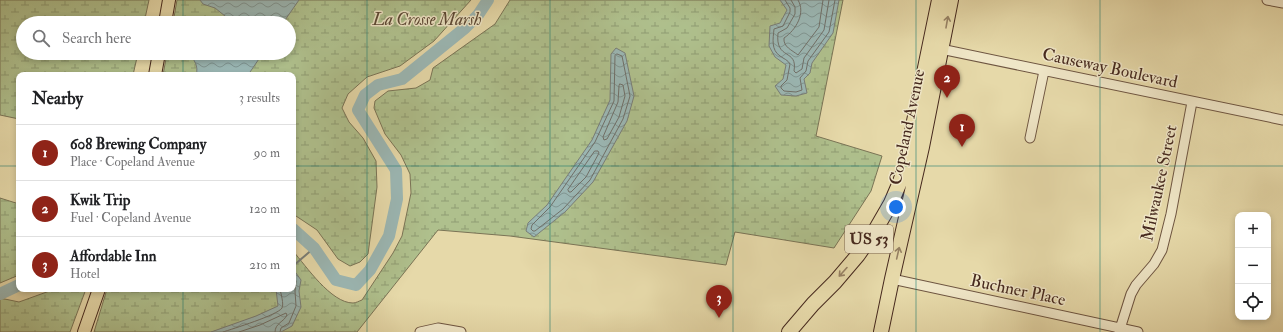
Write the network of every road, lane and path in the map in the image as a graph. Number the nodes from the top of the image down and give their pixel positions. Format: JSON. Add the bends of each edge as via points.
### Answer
{"nodes":[{"id":1,"x":169,"y":0,"type":"edge"},
{"id":2,"x":939,"y":0,"type":"edge"},
{"id":3,"x":951,"y":0,"type":"edge"},
{"id":4,"x":1267,"y":0,"type":"edge"},
{"id":5,"x":1283,"y":3,"type":"edge"},
{"id":6,"x":166,"y":16,"type":"edge"},
{"id":7,"x":936,"y":48,"type":"junction"},
{"id":8,"x":157,"y":60,"type":"edge"},
{"id":9,"x":1044,"y":71,"type":"junction"},
{"id":10,"x":155,"y":72,"type":"edge"},
{"id":11,"x":1192,"y":102,"type":"junction"},
{"id":12,"x":1283,"y":120,"type":"edge"},
{"id":13,"x":1030,"y":138,"type":"dead end"},
{"id":14,"x":892,"y":279,"type":"junction"},
{"id":15,"x":97,"y":294,"type":"edge"},
{"id":16,"x":1120,"y":330,"type":"edge"},
{"id":17,"x":84,"y":332,"type":"edge"},
{"id":18,"x":420,"y":332,"type":"edge"},
{"id":19,"x":461,"y":332,"type":"edge"},
{"id":20,"x":789,"y":332,"type":"edge"},
{"id":21,"x":882,"y":332,"type":"edge"},
{"id":22,"x":1138,"y":332,"type":"edge"}],
"edges":[{"from":1,"to":6,"type":"main road"},
{"from":2,"to":7,"type":"highway","name":"Copeland Avenue","number":"US 53"},
{"from":7,"to":3,"type":"highway","name":"Copeland Avenue","number":"US 53","one_way":true},
{"from":4,"to":5,"type":"street"},
{"from":7,"to":9,"type":"street","name":"Causeway Boulevard"},
{"from":14,"to":7,"type":"highway","name":"Copeland Avenue","number":"US 53","one_way":true,"via":[[914,185]]},
{"from":7,"to":20,"type":"highway","name":"Copeland Avenue","number":"US 53","one_way":true,"via":[[913,126],[909,154],[891,203],[858,255]]},
{"from":8,"to":10,"type":"main road"},
{"from":9,"to":11,"type":"street","name":"Causeway Boulevard"},
{"from":9,"to":13,"type":"street"},
{"from":11,"to":12,"type":"street","name":"Causeway Boulevard"},
{"from":11,"to":16,"type":"street","name":"Milwaukee Street","via":[[1162,250],[1131,294]]},
{"from":14,"to":16,"type":"street","name":"Buchner Place"},
{"from":14,"to":21,"type":"highway","name":"Copeland Avenue","number":"US 53"},
{"from":15,"to":17,"type":"main road"},
{"from":16,"to":22,"type":"street","name":"Buchner Place"},
{"from":18,"to":19,"type":"street","via":[[438,328]]}]}
